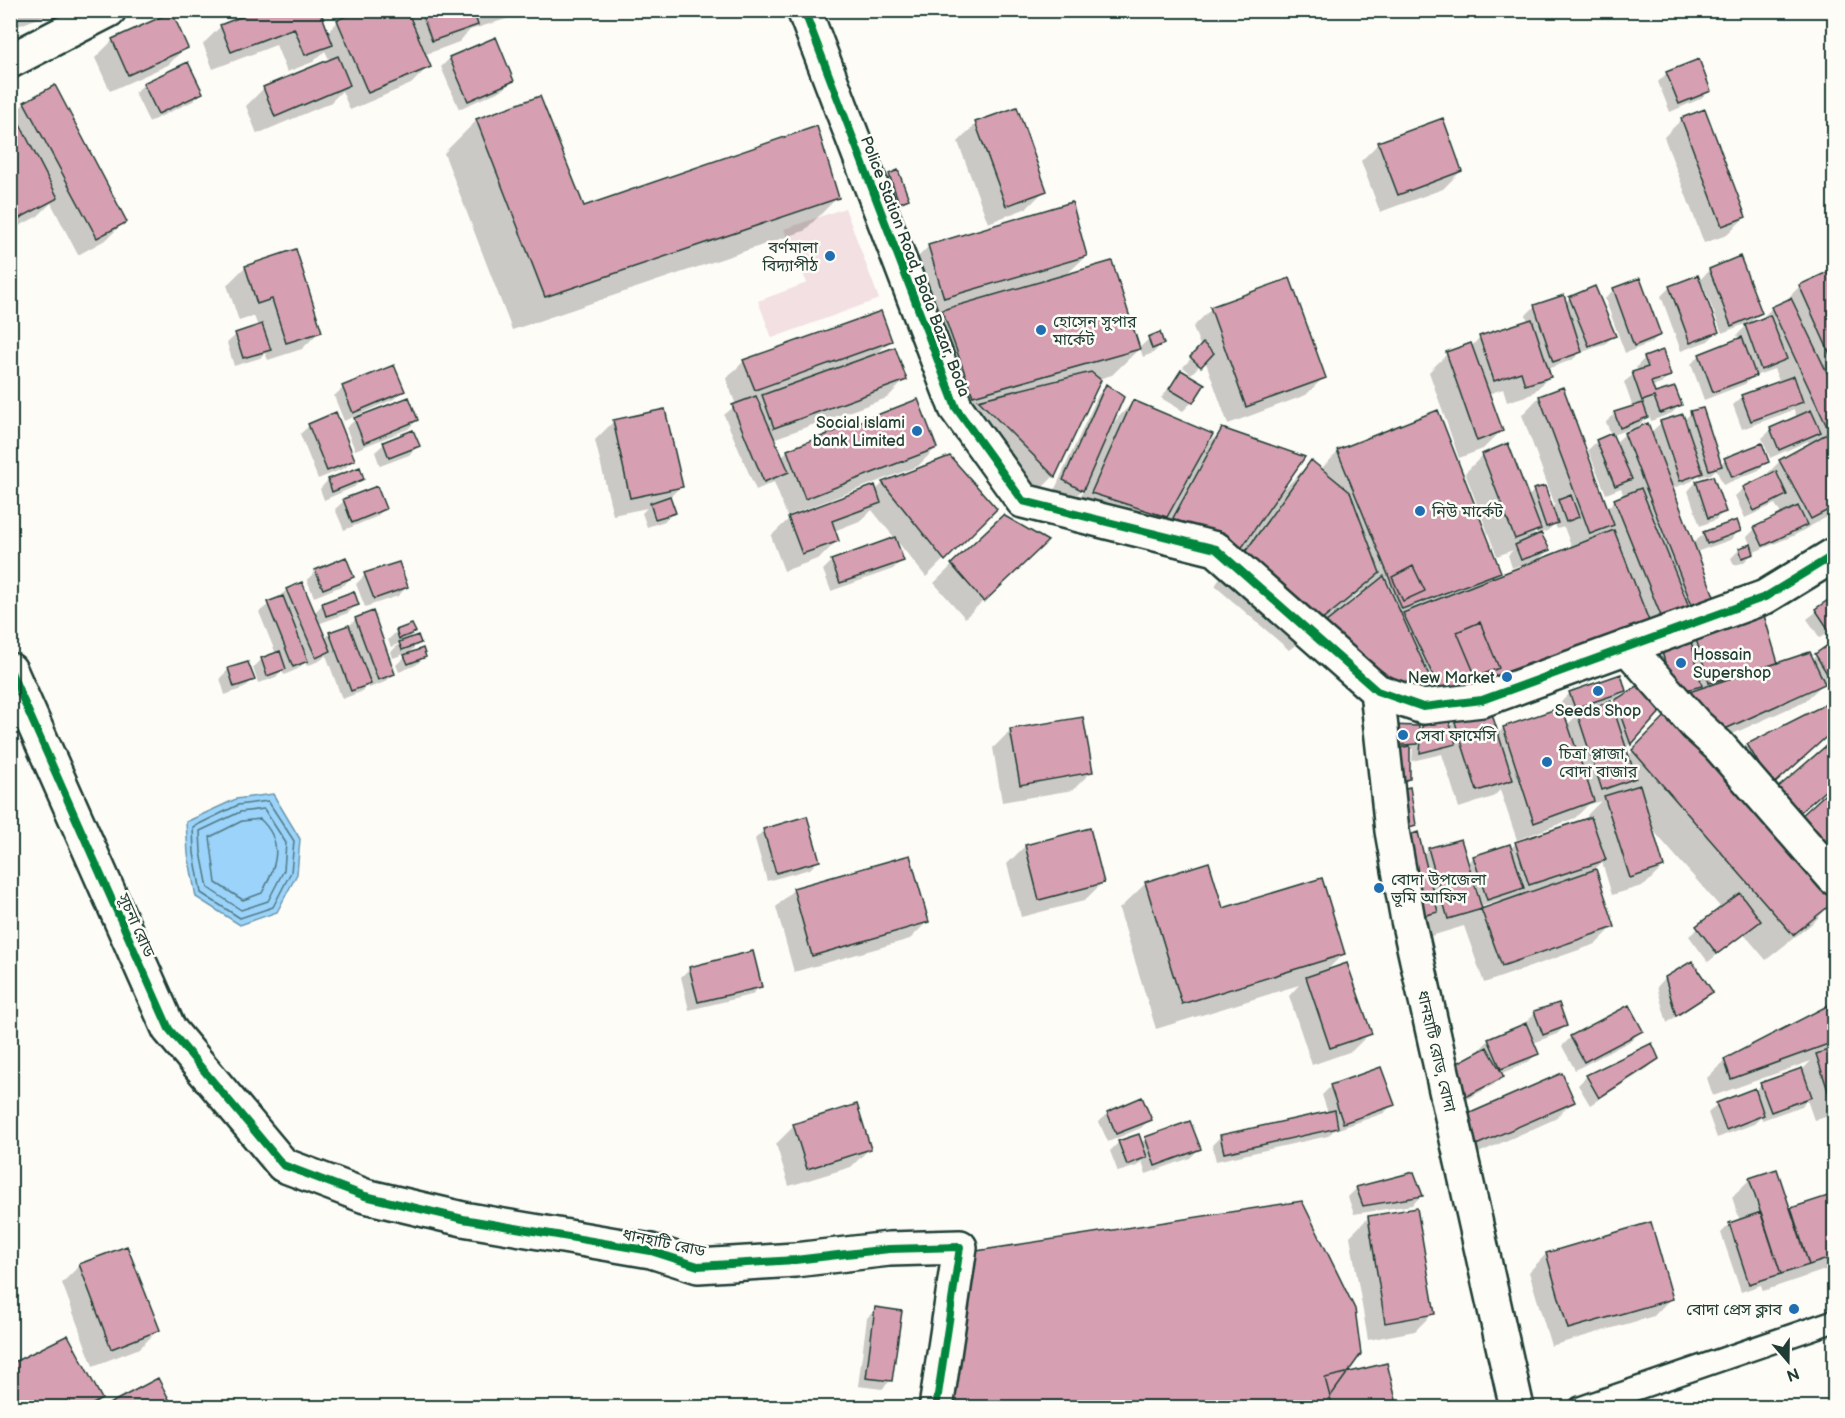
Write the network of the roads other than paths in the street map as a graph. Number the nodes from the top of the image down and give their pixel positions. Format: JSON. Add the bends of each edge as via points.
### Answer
{"nodes":[{"id":1,"x":109,"y":10,"type":"edge"},
{"id":2,"x":804,"y":10,"type":"edge"},
{"id":3,"x":10,"y":61,"type":"edge"},
{"id":4,"x":1834,"y":555,"type":"edge"},
{"id":5,"x":1627,"y":647,"type":"junction"},
{"id":6,"x":10,"y":670,"type":"edge"},
{"id":7,"x":1377,"y":692,"type":"junction"},
{"id":8,"x":1834,"y":878,"type":"edge"},
{"id":9,"x":283,"y":1165,"type":"joint"},
{"id":10,"x":1834,"y":1321,"type":"edge"},
{"id":11,"x":936,"y":1407,"type":"edge"},
{"id":12,"x":1517,"y":1407,"type":"edge"},
{"id":13,"x":1580,"y":1407,"type":"edge"}],
"edges":[{"from":1,"to":3,"type":"street"},
{"from":2,"to":7,"type":"street","name":"Police Station Road, Boda Bazar, Boda","via":[[956,408],[1023,501],[1216,549]]},
{"from":4,"to":5,"type":"street","via":[[1766,597]]},
{"from":5,"to":7,"type":"street","via":[[1482,700],[1422,707]]},
{"from":5,"to":8,"type":"street"},
{"from":6,"to":9,"type":"street","name":"সূচনা রোড","via":[[169,1029]]},
{"from":7,"to":12,"type":"street","name":"ধানহাটি রোড, বোদা","via":[[1392,831],[1408,920]]},
{"from":9,"to":11,"type":"street","name":"ধানহাটি রোড","via":[[365,1196],[452,1217],[651,1251],[698,1266],[889,1249],[960,1247]]},
{"from":10,"to":13,"type":"lane"}]}
